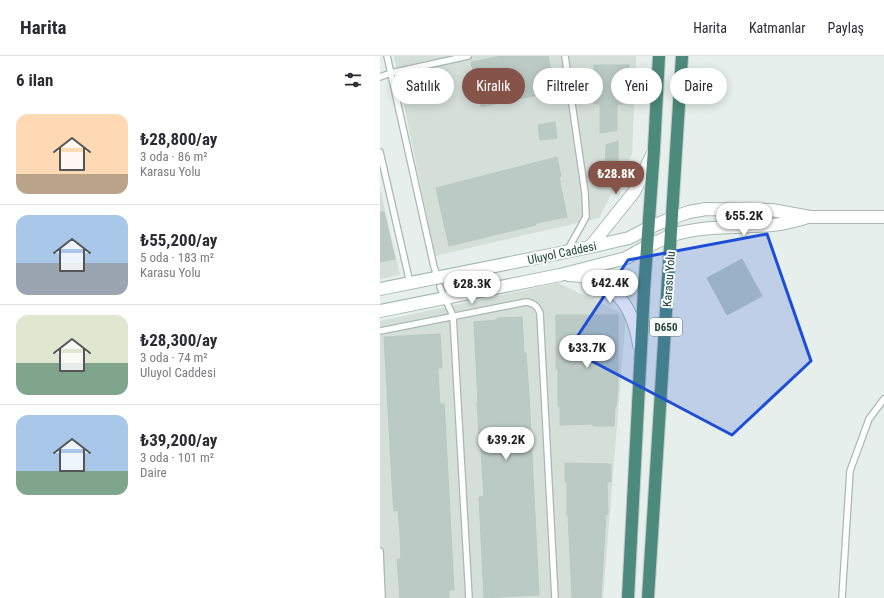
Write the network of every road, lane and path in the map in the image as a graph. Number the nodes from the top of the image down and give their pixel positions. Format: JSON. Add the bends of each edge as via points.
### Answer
{"nodes":[{"id":1,"x":387,"y":56,"type":"edge"},
{"id":2,"x":468,"y":56,"type":"edge"},
{"id":3,"x":565,"y":56,"type":"edge"},
{"id":4,"x":659,"y":56,"type":"edge"},
{"id":5,"x":682,"y":56,"type":"edge"},
{"id":6,"x":391,"y":73,"type":"junction"},
{"id":7,"x":380,"y":77,"type":"edge"},
{"id":8,"x":654,"y":150,"type":"junction"},
{"id":9,"x":380,"y":152,"type":"edge"},
{"id":10,"x":810,"y":217,"type":"junction"},
{"id":11,"x":884,"y":217,"type":"edge"},
{"id":12,"x":672,"y":218,"type":"junction"},
{"id":13,"x":648,"y":228,"type":"junction"},
{"id":14,"x":672,"y":235,"type":"junction"},
{"id":15,"x":590,"y":247,"type":"junction"},
{"id":16,"x":646,"y":247,"type":"junction"},
{"id":17,"x":566,"y":252,"type":"junction"},
{"id":18,"x":560,"y":275,"type":"junction"},
{"id":19,"x":410,"y":283,"type":"junction"},
{"id":20,"x":441,"y":288,"type":"junction"},
{"id":21,"x":380,"y":289,"type":"edge"},
{"id":22,"x":380,"y":304,"type":"edge"},
{"id":23,"x":380,"y":311,"type":"edge"},
{"id":24,"x":453,"y":316,"type":"junction"},
{"id":25,"x":380,"y":331,"type":"edge"},
{"id":26,"x":641,"y":354,"type":"junction"},
{"id":27,"x":884,"y":398,"type":"edge"},
{"id":28,"x":380,"y":551,"type":"edge"},
{"id":29,"x":382,"y":598,"type":"edge"},
{"id":30,"x":469,"y":598,"type":"edge"},
{"id":31,"x":555,"y":598,"type":"edge"},
{"id":32,"x":628,"y":598,"type":"edge"},
{"id":33,"x":648,"y":598,"type":"edge"},
{"id":34,"x":842,"y":598,"type":"edge"}],
"edges":[{"from":1,"to":6,"type":"lane"},
{"from":2,"to":6,"type":"lane"},
{"from":3,"to":17,"type":"lane","via":[[585,193],[586,217]]},
{"from":4,"to":8,"type":"highway","name":"Karasu Yolu","number":"D650"},
{"from":5,"to":12,"type":"highway","name":"Karasu Yolu","number":"D650"},
{"from":6,"to":7,"type":"lane"},
{"from":6,"to":20,"type":"lane","via":[[434,267]]},
{"from":8,"to":13,"type":"highway","name":"Karasu Yolu","number":"D650"},
{"from":8,"to":15,"type":"main road","via":[[634,192]]},
{"from":9,"to":19,"type":"lane"},
{"from":10,"to":11,"type":"main road"},
{"from":10,"to":12,"type":"main road","name":"Uluyol Caddesi","via":[[772,210],[706,209]]},
{"from":10,"to":14,"type":"main road","name":"Uluyol Caddesi","via":[[774,225],[720,226]]},
{"from":12,"to":13,"type":"main road","name":"Uluyol Caddesi"},
{"from":12,"to":14,"type":"highway","name":"Karasu Yolu","number":"D650"},
{"from":13,"to":15,"type":"main road","name":"Uluyol Caddesi","via":[[629,238]]},
{"from":13,"to":16,"type":"highway","name":"Karasu Yolu","number":"D650"},
{"from":14,"to":16,"type":"main road","name":"Uluyol Caddesi"},
{"from":14,"to":33,"type":"highway","name":"Karasu Yolu","number":"D650"},
{"from":15,"to":17,"type":"main road","name":"Uluyol Caddesi"},
{"from":16,"to":18,"type":"main road","name":"Uluyol Caddesi","via":[[626,258]]},
{"from":16,"to":26,"type":"highway","name":"Karasu Yolu","number":"D650"},
{"from":17,"to":20,"type":"main road","name":"Uluyol Caddesi"},
{"from":18,"to":20,"type":"main road","name":"Uluyol Caddesi"},
{"from":18,"to":26,"type":"main road","via":[[576,276],[610,287],[625,303]]},
{"from":19,"to":20,"type":"main road","name":"Uluyol Caddesi"},
{"from":19,"to":21,"type":"main road","name":"Uluyol Caddesi"},
{"from":20,"to":22,"type":"main road","via":[[434,293]]},
{"from":20,"to":23,"type":"main road","name":"Uluyol Caddesi"},
{"from":20,"to":24,"type":"lane"},
{"from":24,"to":25,"type":"lane"},
{"from":24,"to":30,"type":"lane"},
{"from":24,"to":31,"type":"lane","via":[[526,302],[532,303],[540,313]]},
{"from":26,"to":32,"type":"highway","name":"Karasu Yolu","number":"D650"},
{"from":27,"to":34,"type":"lane","via":[[869,419],[850,471]]},
{"from":28,"to":29,"type":"lane"}]}
